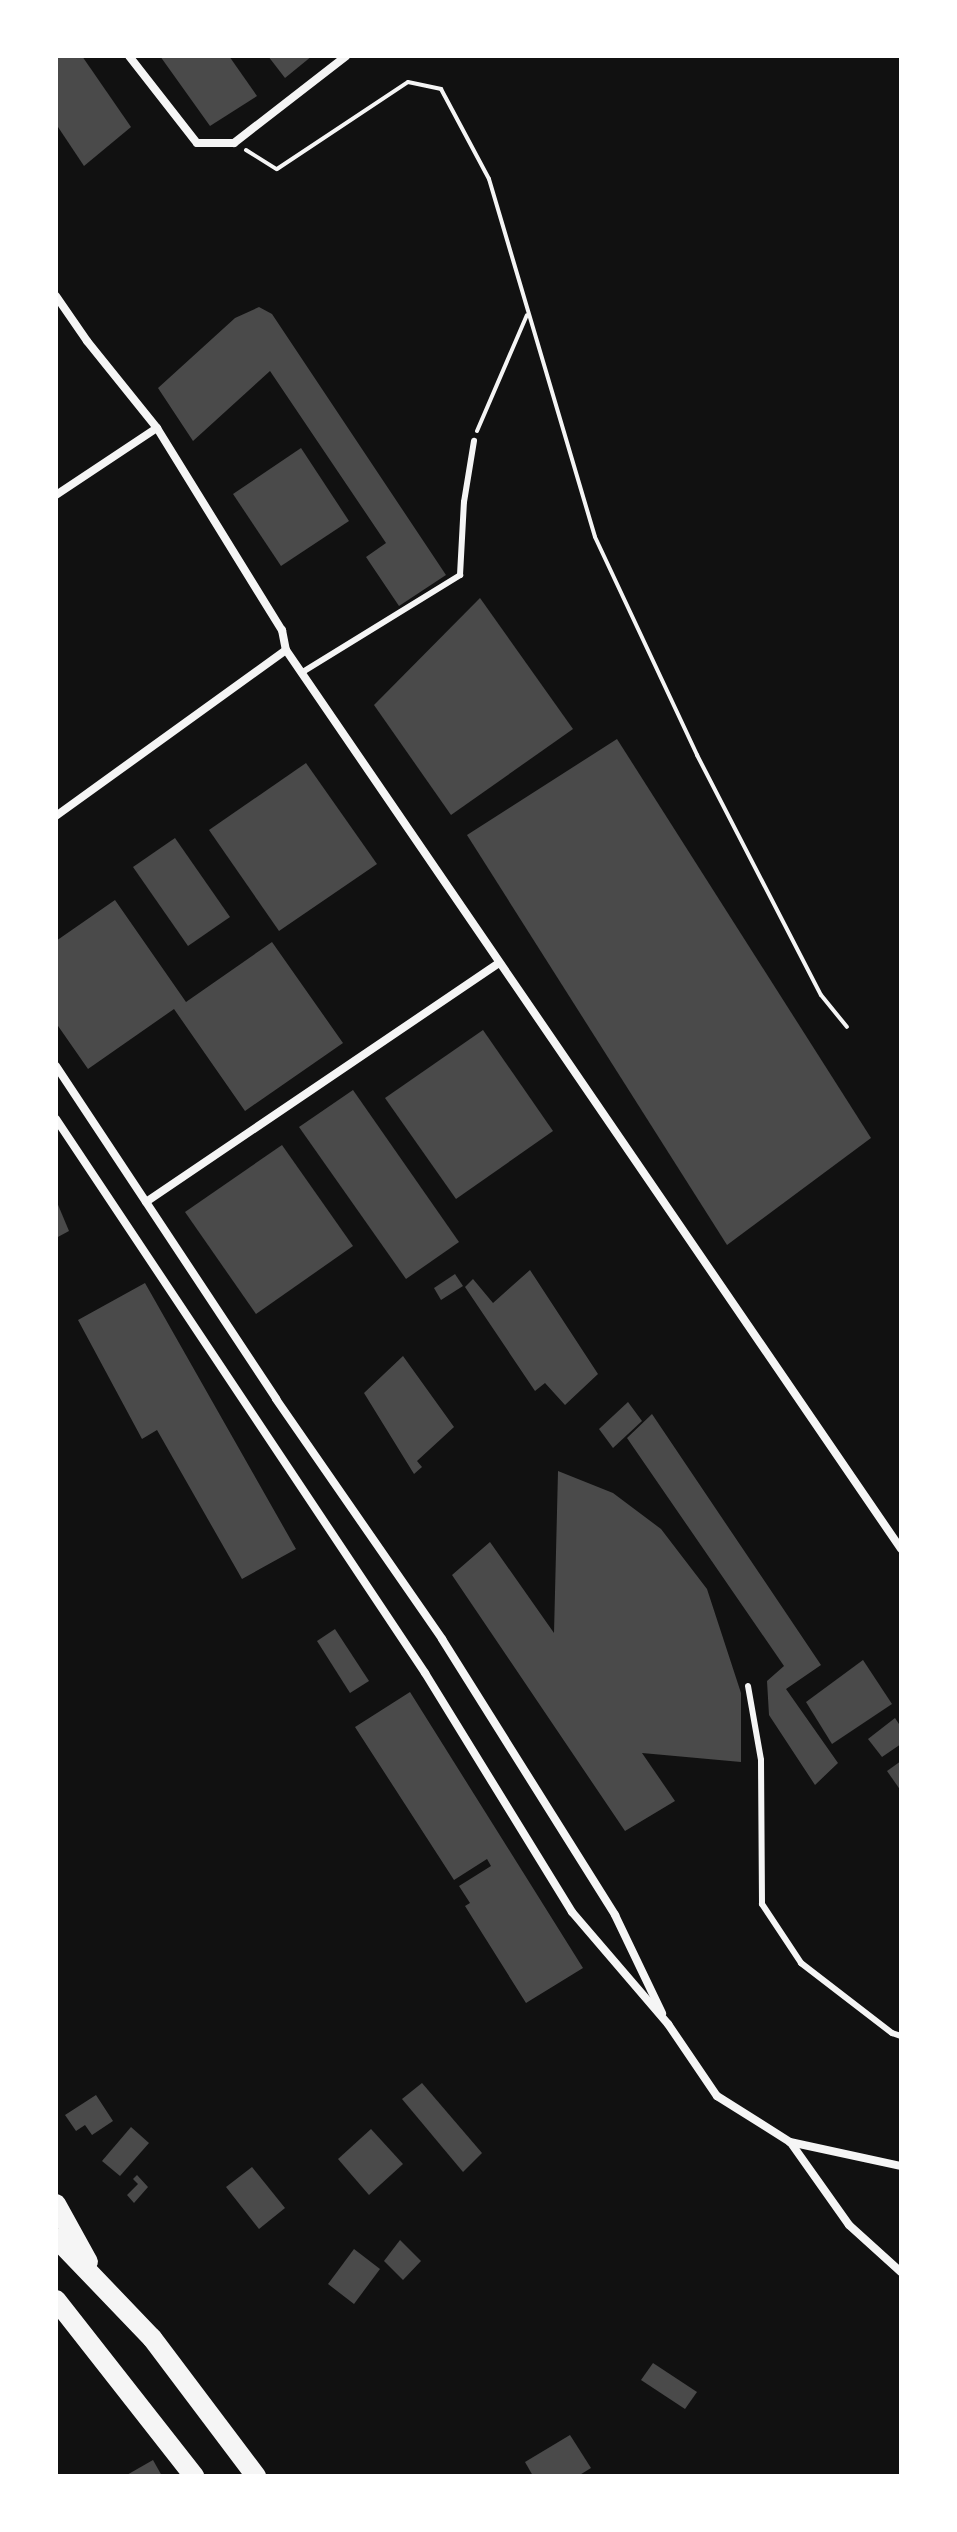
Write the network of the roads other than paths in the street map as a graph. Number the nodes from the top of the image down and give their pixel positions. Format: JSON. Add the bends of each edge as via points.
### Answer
{"nodes":[{"id":1,"x":129,"y":56,"type":"edge"},
{"id":2,"x":346,"y":56,"type":"edge"},
{"id":3,"x":56,"y":296,"type":"edge"},
{"id":4,"x":157,"y":428,"type":"junction"},
{"id":5,"x":474,"y":441,"type":"road end"},
{"id":6,"x":56,"y":495,"type":"edge"},
{"id":7,"x":286,"y":650,"type":"junction"},
{"id":8,"x":301,"y":673,"type":"junction"},
{"id":9,"x":56,"y":816,"type":"edge"},
{"id":10,"x":499,"y":963,"type":"junction"},
{"id":11,"x":56,"y":1066,"type":"edge"},
{"id":12,"x":56,"y":1119,"type":"edge"},
{"id":13,"x":146,"y":1202,"type":"junction"},
{"id":14,"x":901,"y":1549,"type":"edge"},
{"id":15,"x":748,"y":1686,"type":"dead end"},
{"id":16,"x":668,"y":2024,"type":"junction"},
{"id":17,"x":901,"y":2036,"type":"edge"},
{"id":18,"x":790,"y":2142,"type":"junction"},
{"id":19,"x":901,"y":2166,"type":"edge"},
{"id":20,"x":56,"y":2204,"type":"edge"},
{"id":21,"x":56,"y":2238,"type":"edge"},
{"id":22,"x":901,"y":2272,"type":"edge"},
{"id":23,"x":95,"y":2277,"type":"junction"},
{"id":24,"x":58,"y":2304,"type":"edge"},
{"id":25,"x":194,"y":2476,"type":"edge"},
{"id":26,"x":256,"y":2476,"type":"edge"}],
"edges":[{"from":1,"to":2,"type":"street","via":[[197,143],[234,143]]},
{"from":3,"to":4,"type":"street"},
{"from":4,"to":6,"type":"street"},
{"from":4,"to":7,"type":"street","via":[[282,630]]},
{"from":5,"to":8,"type":"lane","via":[[460,575]]},
{"from":7,"to":8,"type":"street"},
{"from":7,"to":9,"type":"street"},
{"from":8,"to":10,"type":"street"},
{"from":10,"to":13,"type":"street"},
{"from":10,"to":14,"type":"street"},
{"from":11,"to":13,"type":"street"},
{"from":12,"to":16,"type":"street","via":[[425,1673],[572,1912]]},
{"from":13,"to":16,"type":"street","via":[[442,1639],[615,1915]]},
{"from":15,"to":17,"type":"lane","via":[[761,1760],[762,1904],[801,1963]]},
{"from":16,"to":18,"type":"street","via":[[717,2096]]},
{"from":18,"to":19,"type":"street"},
{"from":18,"to":22,"type":"street","via":[[849,2225]]},
{"from":20,"to":23,"type":"highway"},
{"from":21,"to":23,"type":"highway"},
{"from":23,"to":26,"type":"highway","via":[[152,2338]]},
{"from":24,"to":25,"type":"highway"}]}
